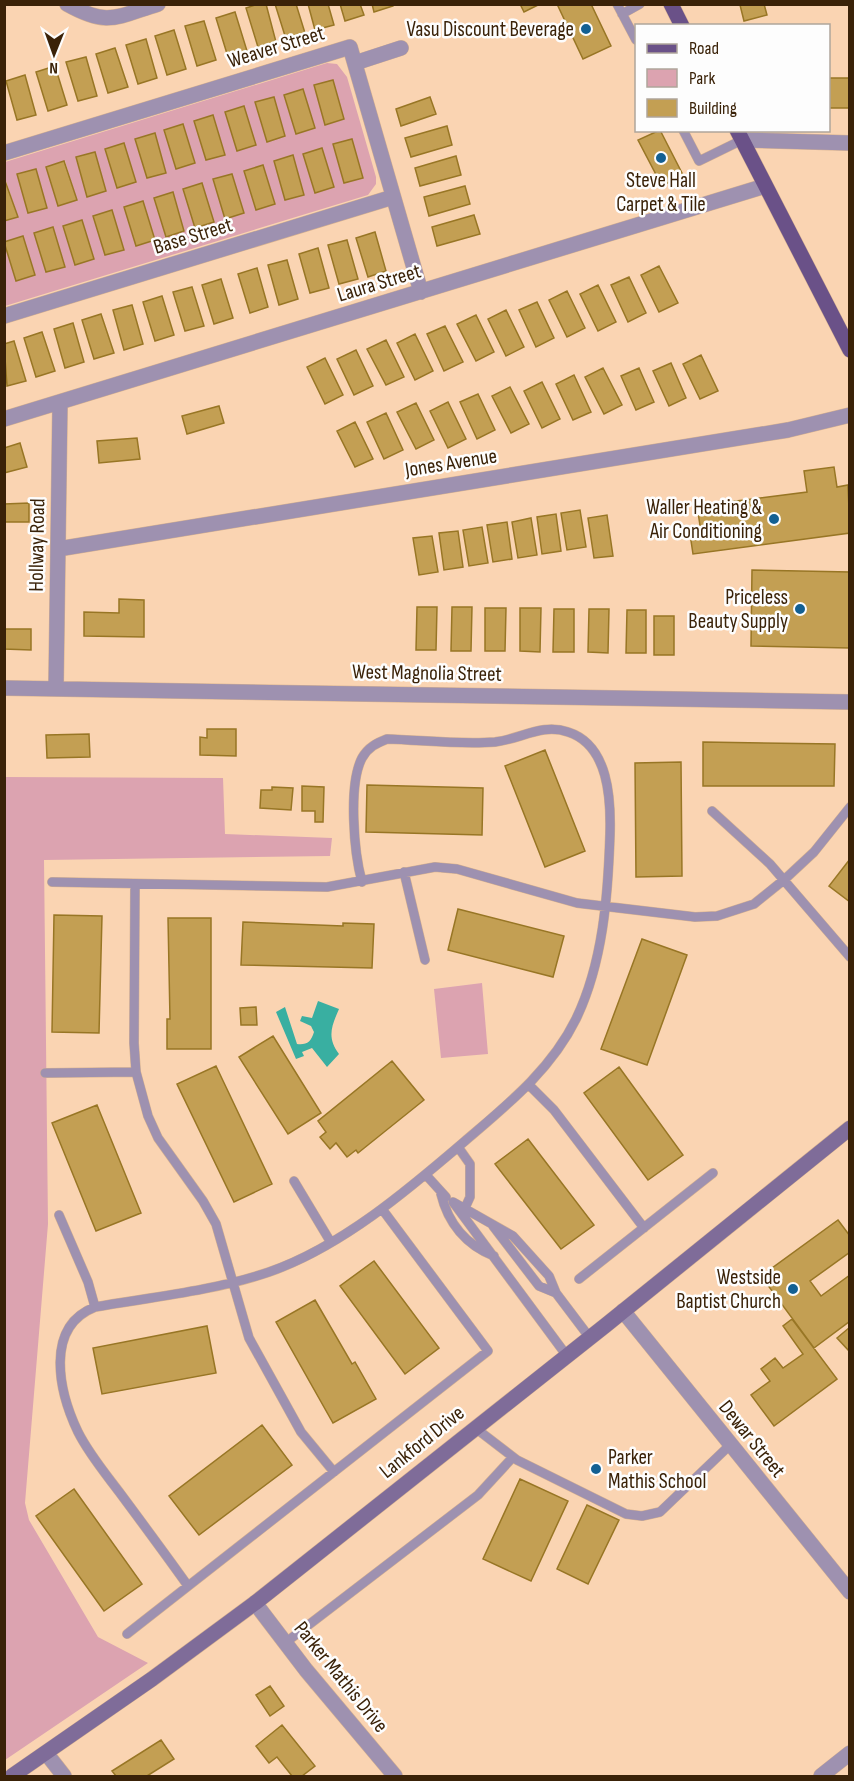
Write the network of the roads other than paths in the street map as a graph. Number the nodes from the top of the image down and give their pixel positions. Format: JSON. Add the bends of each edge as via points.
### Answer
{"nodes":[{"id":1,"x":67,"y":4,"type":"edge"},
{"id":2,"x":158,"y":4,"type":"edge"},
{"id":3,"x":640,"y":4,"type":"edge"},
{"id":4,"x":671,"y":4,"type":"edge"},
{"id":5,"x":619,"y":9,"type":"edge"},
{"id":6,"x":681,"y":24,"type":"edge"},
{"id":7,"x":635,"y":38,"type":"edge"},
{"id":8,"x":401,"y":48,"type":"dead end"},
{"id":9,"x":355,"y":63,"type":"junction"},
{"id":10,"x":684,"y":132,"type":"edge"},
{"id":11,"x":739,"y":135,"type":"edge"},
{"id":12,"x":849,"y":143,"type":"edge"},
{"id":13,"x":4,"y":153,"type":"edge"},
{"id":14,"x":765,"y":186,"type":"junction"},
{"id":15,"x":393,"y":197,"type":"junction"},
{"id":16,"x":420,"y":292,"type":"junction"},
{"id":17,"x":4,"y":316,"type":"edge"},
{"id":18,"x":849,"y":350,"type":"edge"},
{"id":19,"x":60,"y":402,"type":"junction"},
{"id":20,"x":849,"y":415,"type":"edge"},
{"id":21,"x":4,"y":419,"type":"edge"},
{"id":22,"x":58,"y":549,"type":"junction"},
{"id":23,"x":4,"y":688,"type":"edge"},
{"id":24,"x":56,"y":688,"type":"junction"},
{"id":25,"x":849,"y":702,"type":"edge"},
{"id":26,"x":849,"y":807,"type":"edge"},
{"id":27,"x":712,"y":811,"type":"dead end"},
{"id":28,"x":404,"y":872,"type":"junction"},
{"id":29,"x":785,"y":879,"type":"junction"},
{"id":30,"x":52,"y":882,"type":"dead end"},
{"id":31,"x":363,"y":882,"type":"junction"},
{"id":32,"x":135,"y":884,"type":"junction"},
{"id":33,"x":604,"y":907,"type":"junction"},
{"id":34,"x":849,"y":957,"type":"edge"},
{"id":35,"x":425,"y":960,"type":"dead end"},
{"id":36,"x":136,"y":1072,"type":"junction"},
{"id":37,"x":45,"y":1073,"type":"dead end"},
{"id":38,"x":529,"y":1085,"type":"junction"},
{"id":39,"x":849,"y":1128,"type":"edge"},
{"id":40,"x":458,"y":1148,"type":"junction"},
{"id":41,"x":713,"y":1173,"type":"dead end"},
{"id":42,"x":426,"y":1175,"type":"junction"},
{"id":43,"x":294,"y":1181,"type":"dead end"},
{"id":44,"x":441,"y":1194,"type":"junction"},
{"id":45,"x":453,"y":1202,"type":"junction"},
{"id":46,"x":465,"y":1208,"type":"junction"},
{"id":47,"x":382,"y":1209,"type":"junction"},
{"id":48,"x":58,"y":1215,"type":"dead end"},
{"id":49,"x":644,"y":1228,"type":"junction"},
{"id":50,"x":330,"y":1241,"type":"junction"},
{"id":51,"x":494,"y":1256,"type":"junction"},
{"id":52,"x":579,"y":1279,"type":"dead end"},
{"id":53,"x":234,"y":1282,"type":"junction"},
{"id":54,"x":95,"y":1306,"type":"junction"},
{"id":55,"x":623,"y":1311,"type":"junction"},
{"id":56,"x":590,"y":1338,"type":"junction"},
{"id":57,"x":567,"y":1356,"type":"junction"},
{"id":58,"x":474,"y":1427,"type":"junction"},
{"id":59,"x":730,"y":1445,"type":"junction"},
{"id":60,"x":513,"y":1457,"type":"junction"},
{"id":61,"x":334,"y":1472,"type":"junction"},
{"id":62,"x":188,"y":1586,"type":"junction"},
{"id":63,"x":849,"y":1592,"type":"edge"},
{"id":64,"x":255,"y":1603,"type":"junction"},
{"id":65,"x":127,"y":1634,"type":"dead end"},
{"id":66,"x":285,"y":1643,"type":"junction"},
{"id":67,"x":46,"y":1753,"type":"junction"},
{"id":68,"x":849,"y":1754,"type":"edge"},
{"id":69,"x":12,"y":1776,"type":"edge"},
{"id":70,"x":64,"y":1776,"type":"edge"},
{"id":71,"x":395,"y":1776,"type":"edge"},
{"id":72,"x":821,"y":1776,"type":"edge"}],
"edges":[{"from":1,"to":2,"type":"street","via":[[99,19]]},
{"from":3,"to":5,"type":"lane"},
{"from":4,"to":6,"type":"main road"},
{"from":5,"to":7,"type":"lane"},
{"from":8,"to":9,"type":"street"},
{"from":9,"to":13,"type":"street","name":"Weaver Street","via":[[350,47]]},
{"from":9,"to":15,"type":"street"},
{"from":10,"to":11,"type":"lane","via":[[699,161]]},
{"from":11,"to":12,"type":"street"},
{"from":11,"to":14,"type":"main road"},
{"from":14,"to":16,"type":"street","name":"Laura Street"},
{"from":14,"to":18,"type":"main road"},
{"from":15,"to":16,"type":"street"},
{"from":15,"to":17,"type":"street","name":"Base Street"},
{"from":16,"to":19,"type":"street","name":"Laura Street"},
{"from":19,"to":21,"type":"street","name":"Laura Street"},
{"from":19,"to":22,"type":"street","name":"Hollway Road"},
{"from":20,"to":22,"type":"street","name":"Jones Avenue","via":[[788,430]]},
{"from":22,"to":24,"type":"street","name":"Hollway Road"},
{"from":23,"to":24,"type":"street","name":"West Magnolia Street"},
{"from":24,"to":25,"type":"street","name":"West Magnolia Street"},
{"from":26,"to":29,"type":"lane","via":[[814,852]]},
{"from":27,"to":29,"type":"lane"},
{"from":28,"to":31,"type":"lane"},
{"from":28,"to":33,"type":"lane","via":[[457,868]]},
{"from":28,"to":35,"type":"lane"},
{"from":29,"to":33,"type":"lane","via":[[754,904],[717,916]]},
{"from":29,"to":34,"type":"lane"},
{"from":30,"to":32,"type":"lane"},
{"from":31,"to":32,"type":"lane","via":[[327,887]]},
{"from":31,"to":33,"type":"lane","via":[[354,847],[356,783],[358,768],[371,746],[387,739],[496,742],[550,728],[571,733],[586,743],[607,782],[610,816]]},
{"from":32,"to":36,"type":"lane"},
{"from":33,"to":38,"type":"lane","via":[[598,951],[577,1017],[564,1041]]},
{"from":36,"to":37,"type":"lane"},
{"from":36,"to":53,"type":"lane","via":[[158,1138],[216,1224]]},
{"from":38,"to":40,"type":"lane"},
{"from":38,"to":49,"type":"lane","via":[[554,1110]]},
{"from":39,"to":55,"type":"main road","name":"Lankford Drive"},
{"from":40,"to":42,"type":"lane"},
{"from":40,"to":46,"type":"lane","via":[[470,1164],[470,1197]]},
{"from":41,"to":49,"type":"lane"},
{"from":42,"to":44,"type":"lane"},
{"from":42,"to":47,"type":"lane"},
{"from":43,"to":50,"type":"lane"},
{"from":44,"to":45,"type":"lane"},
{"from":44,"to":51,"type":"lane","via":[[446,1215],[474,1248]]},
{"from":45,"to":46,"type":"lane"},
{"from":45,"to":51,"type":"lane"},
{"from":46,"to":56,"type":"lane","via":[[513,1236],[549,1276],[556,1293]]},
{"from":47,"to":50,"type":"lane"},
{"from":47,"to":61,"type":"lane","via":[[488,1351]]},
{"from":48,"to":54,"type":"lane"},
{"from":49,"to":52,"type":"lane"},
{"from":50,"to":53,"type":"lane","via":[[294,1262]]},
{"from":51,"to":57,"type":"lane"},
{"from":53,"to":54,"type":"lane"},
{"from":53,"to":61,"type":"lane","via":[[249,1338],[301,1432]]},
{"from":54,"to":62,"type":"lane","via":[[82,1312],[62,1338],[63,1386],[70,1410],[93,1457]]},
{"from":55,"to":56,"type":"main road","name":"Lankford Drive"},
{"from":55,"to":59,"type":"street","name":"Dewar Street"},
{"from":56,"to":57,"type":"main road","name":"Lankford Drive"},
{"from":57,"to":58,"type":"main road","name":"Lankford Drive"},
{"from":58,"to":60,"type":"lane"},
{"from":58,"to":64,"type":"main road","name":"Lankford Drive"},
{"from":59,"to":60,"type":"lane","via":[[660,1512],[642,1516],[626,1514]]},
{"from":59,"to":63,"type":"street","name":"Dewar Street"},
{"from":60,"to":66,"type":"lane","via":[[478,1495]]},
{"from":61,"to":62,"type":"lane"},
{"from":62,"to":65,"type":"lane"},
{"from":64,"to":66,"type":"street","name":"Parker Mathis Drive"},
{"from":64,"to":67,"type":"main road","name":"Lankford Drive"},
{"from":66,"to":71,"type":"street","name":"Parker Mathis Drive"},
{"from":67,"to":69,"type":"main road","name":"Lankford Drive"},
{"from":67,"to":70,"type":"street"},
{"from":68,"to":72,"type":"street"}]}
